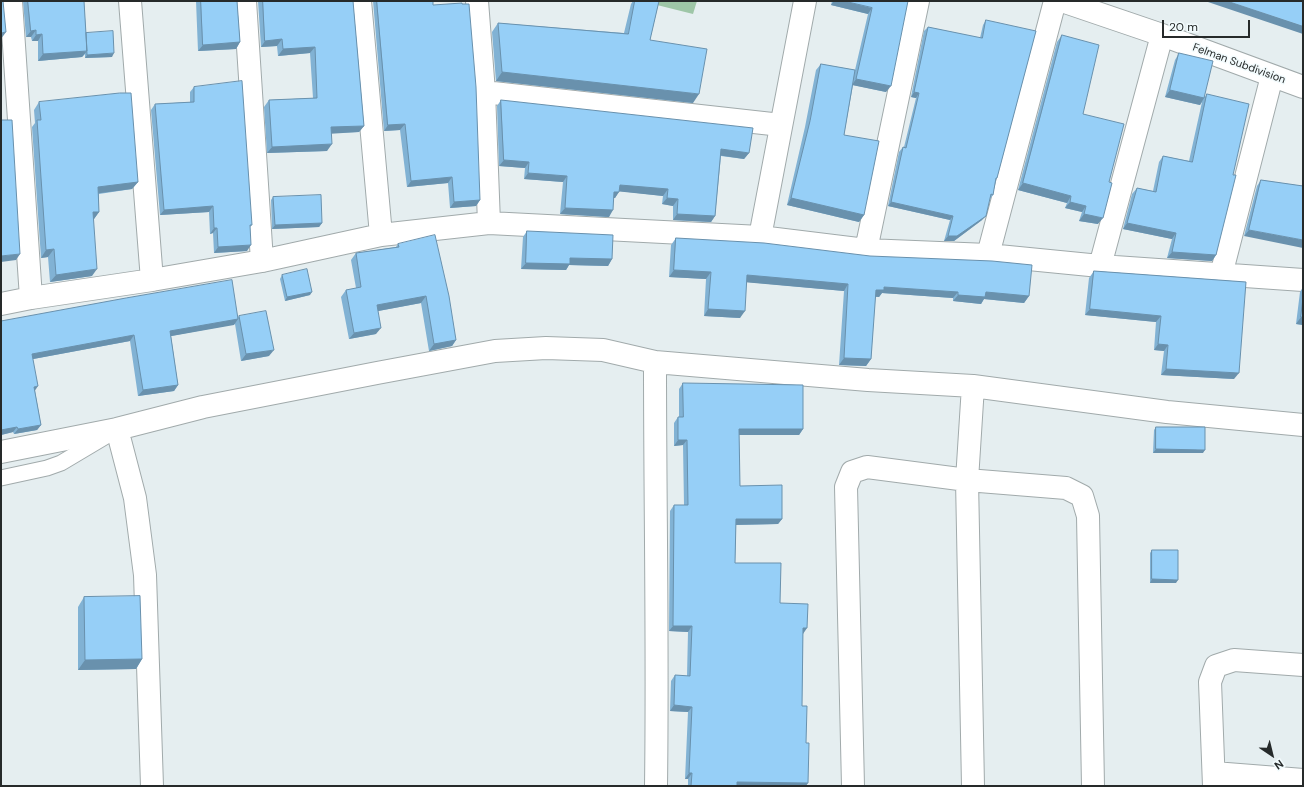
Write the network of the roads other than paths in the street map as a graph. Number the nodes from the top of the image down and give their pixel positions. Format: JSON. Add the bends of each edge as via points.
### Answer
{"nodes":[{"id":1,"x":11,"y":1,"type":"edge"},
{"id":2,"x":130,"y":1,"type":"edge"},
{"id":3,"x":245,"y":1,"type":"edge"},
{"id":4,"x":360,"y":1,"type":"edge"},
{"id":5,"x":477,"y":1,"type":"edge"},
{"id":6,"x":805,"y":1,"type":"edge"},
{"id":7,"x":918,"y":1,"type":"edge"},
{"id":8,"x":1055,"y":1,"type":"edge"},
{"id":9,"x":1062,"y":1,"type":"edge"},
{"id":10,"x":1162,"y":35,"type":"junction"},
{"id":11,"x":1272,"y":76,"type":"junction"},
{"id":12,"x":1303,"y":87,"type":"edge"},
{"id":13,"x":484,"y":92,"type":"junction"},
{"id":14,"x":781,"y":125,"type":"junction"},
{"id":15,"x":489,"y":222,"type":"junction"},
{"id":16,"x":382,"y":235,"type":"junction"},
{"id":17,"x":760,"y":236,"type":"junction"},
{"id":18,"x":866,"y":250,"type":"junction"},
{"id":19,"x":988,"y":255,"type":"junction"},
{"id":20,"x":262,"y":262,"type":"junction"},
{"id":21,"x":1100,"y":266,"type":"junction"},
{"id":22,"x":1221,"y":275,"type":"junction"},
{"id":23,"x":152,"y":280,"type":"junction"},
{"id":24,"x":1303,"y":280,"type":"edge"},
{"id":25,"x":31,"y":298,"type":"junction"},
{"id":26,"x":1,"y":304,"type":"edge"},
{"id":27,"x":655,"y":362,"type":"junction"},
{"id":28,"x":973,"y":386,"type":"junction"},
{"id":29,"x":1303,"y":425,"type":"edge"},
{"id":30,"x":117,"y":430,"type":"junction"},
{"id":31,"x":1,"y":452,"type":"edge"},
{"id":32,"x":1,"y":478,"type":"edge"},
{"id":33,"x":967,"y":480,"type":"junction"},
{"id":34,"x":1303,"y":665,"type":"edge"},
{"id":35,"x":1214,"y":780,"type":"edge"},
{"id":36,"x":1303,"y":780,"type":"edge"},
{"id":37,"x":152,"y":786,"type":"edge"},
{"id":38,"x":656,"y":786,"type":"edge"},
{"id":39,"x":853,"y":786,"type":"edge"},
{"id":40,"x":973,"y":786,"type":"edge"},
{"id":41,"x":1093,"y":786,"type":"edge"}],
"edges":[{"from":1,"to":25,"type":"street"},
{"from":2,"to":23,"type":"street"},
{"from":3,"to":20,"type":"street"},
{"from":4,"to":16,"type":"street"},
{"from":5,"to":13,"type":"street"},
{"from":6,"to":14,"type":"street"},
{"from":7,"to":18,"type":"street"},
{"from":8,"to":19,"type":"street"},
{"from":9,"to":10,"type":"street","name":"Felman Subdivision"},
{"from":10,"to":11,"type":"street","name":"Felman Subdivision"},
{"from":10,"to":21,"type":"street"},
{"from":11,"to":12,"type":"street","name":"Felman Subdivision"},
{"from":11,"to":22,"type":"street"},
{"from":13,"to":14,"type":"street"},
{"from":13,"to":15,"type":"street"},
{"from":14,"to":17,"type":"street"},
{"from":15,"to":16,"type":"street"},
{"from":15,"to":17,"type":"street"},
{"from":16,"to":20,"type":"street"},
{"from":17,"to":18,"type":"street"},
{"from":18,"to":19,"type":"street"},
{"from":19,"to":21,"type":"street"},
{"from":20,"to":23,"type":"street"},
{"from":21,"to":22,"type":"street"},
{"from":22,"to":24,"type":"street"},
{"from":23,"to":25,"type":"street"},
{"from":25,"to":26,"type":"street"},
{"from":27,"to":28,"type":"street"},
{"from":27,"to":30,"type":"street","via":[[603,350],[546,348],[495,351],[211,406]]},
{"from":27,"to":38,"type":"street"},
{"from":28,"to":29,"type":"street","via":[[1167,412]]},
{"from":28,"to":33,"type":"street"},
{"from":30,"to":31,"type":"street"},
{"from":30,"to":32,"type":"lane","via":[[61,464]]},
{"from":30,"to":37,"type":"street","via":[[135,498],[145,575]]},
{"from":33,"to":39,"type":"street","via":[[867,467],[852,472],[846,487]]},
{"from":33,"to":40,"type":"street"},
{"from":33,"to":41,"type":"street","via":[[1066,488],[1082,496],[1088,516]]},
{"from":34,"to":35,"type":"street","via":[[1234,660],[1216,666],[1210,682]]},
{"from":35,"to":36,"type":"street"}]}
